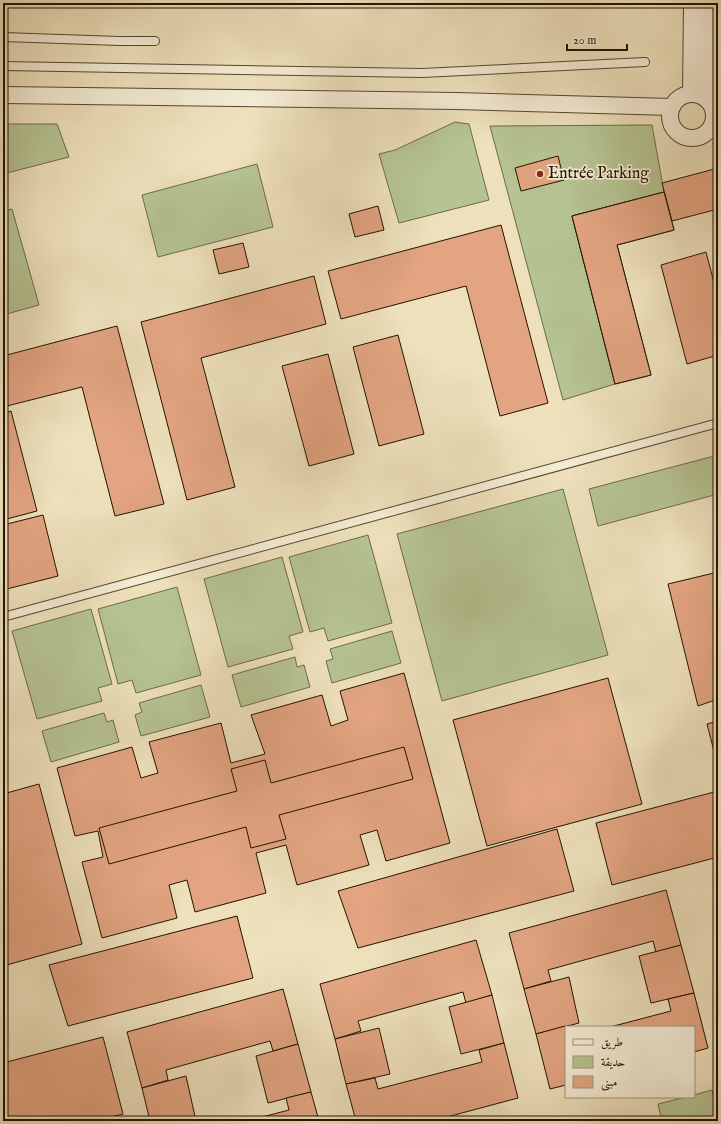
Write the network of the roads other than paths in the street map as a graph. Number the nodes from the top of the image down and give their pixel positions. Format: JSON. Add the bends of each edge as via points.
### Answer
{"nodes":[{"id":1,"x":692,"y":3,"type":"edge"},
{"id":2,"x":707,"y":3,"type":"edge"},
{"id":3,"x":3,"y":37,"type":"edge"},
{"id":4,"x":155,"y":41,"type":"dead end"},
{"id":5,"x":645,"y":62,"type":"dead end"},
{"id":6,"x":3,"y":66,"type":"edge"},
{"id":7,"x":3,"y":95,"type":"edge"},
{"id":8,"x":698,"y":96,"type":"junction"},
{"id":9,"x":672,"y":107,"type":"junction"},
{"id":10,"x":718,"y":423,"type":"edge"},
{"id":11,"x":3,"y":617,"type":"edge"}],
"edges":[{"from":1,"to":8,"type":"street"},
{"from":2,"to":8,"type":"street"},
{"from":3,"to":4,"type":"lane"},
{"from":5,"to":6,"type":"lane","via":[[422,73]]},
{"from":7,"to":9,"type":"street","via":[[456,101]]},
{"from":8,"to":9,"type":"street","via":[[680,98]]},
{"from":8,"to":9,"type":"street","via":[[711,104],[714,117],[709,130],[697,138],[683,137],[677,133],[670,121]]},
{"from":10,"to":11,"type":"lane"}]}
